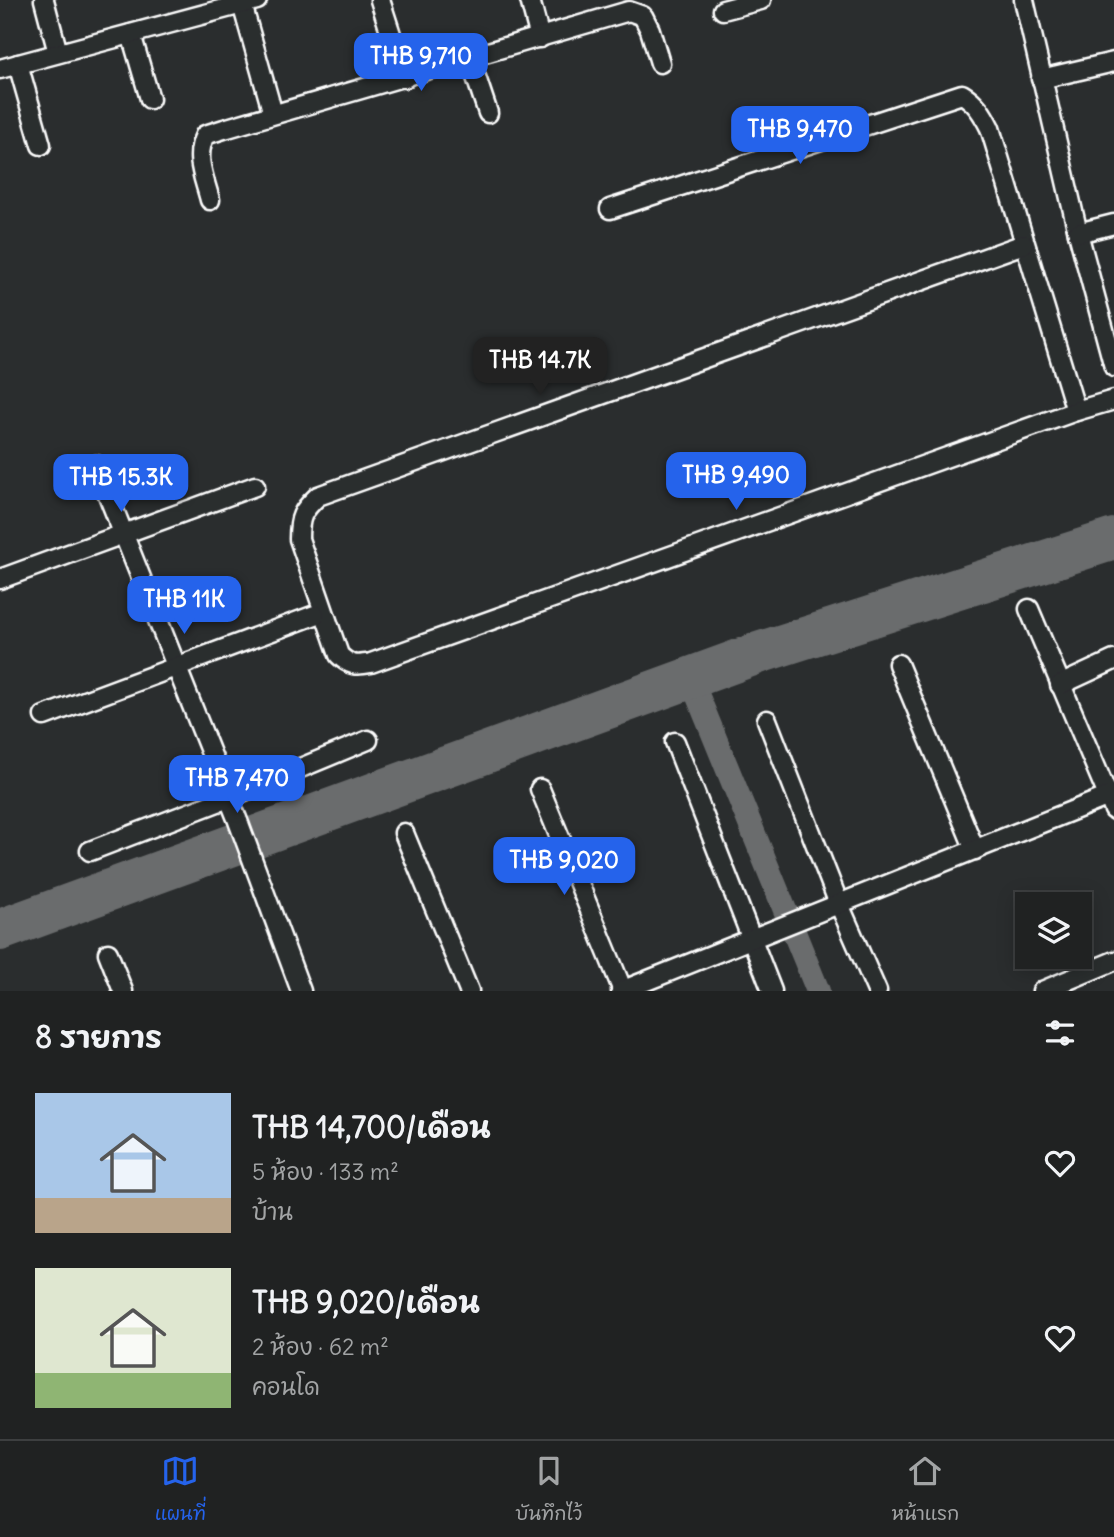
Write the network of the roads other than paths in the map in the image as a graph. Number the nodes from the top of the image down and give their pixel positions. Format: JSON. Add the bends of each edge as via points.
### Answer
{"nodes":[{"id":1,"x":44,"y":0,"type":"edge"},
{"id":2,"x":380,"y":0,"type":"edge"},
{"id":3,"x":530,"y":0,"type":"edge"},
{"id":4,"x":761,"y":0,"type":"edge"},
{"id":5,"x":1024,"y":0,"type":"edge"},
{"id":6,"x":250,"y":2,"type":"edge"},
{"id":7,"x":215,"y":6,"type":"edge"},
{"id":8,"x":723,"y":10,"type":"dead end"},
{"id":9,"x":131,"y":34,"type":"junction"},
{"id":10,"x":540,"y":38,"type":"junction"},
{"id":11,"x":58,"y":53,"type":"junction"},
{"id":12,"x":470,"y":59,"type":"junction"},
{"id":13,"x":1114,"y":62,"type":"edge"},
{"id":14,"x":660,"y":63,"type":"dead end"},
{"id":15,"x":9,"y":67,"type":"edge"},
{"id":16,"x":405,"y":78,"type":"junction"},
{"id":17,"x":1041,"y":79,"type":"junction"},
{"id":18,"x":150,"y":99,"type":"dead end"},
{"id":19,"x":488,"y":113,"type":"dead end"},
{"id":20,"x":274,"y":114,"type":"junction"},
{"id":21,"x":41,"y":145,"type":"dead end"},
{"id":22,"x":210,"y":200,"type":"dead end"},
{"id":23,"x":610,"y":209,"type":"dead end"},
{"id":24,"x":1114,"y":224,"type":"edge"},
{"id":25,"x":1077,"y":233,"type":"junction"},
{"id":26,"x":1024,"y":244,"type":"junction"},
{"id":27,"x":1114,"y":367,"type":"edge"},
{"id":28,"x":1114,"y":400,"type":"edge"},
{"id":29,"x":1076,"y":411,"type":"junction"},
{"id":30,"x":96,"y":465,"type":"dead end"},
{"id":31,"x":255,"y":486,"type":"dead end"},
{"id":32,"x":123,"y":534,"type":"junction"},
{"id":33,"x":0,"y":579,"type":"edge"},
{"id":34,"x":1029,"y":610,"type":"dead end"},
{"id":35,"x":315,"y":615,"type":"dead end"},
{"id":36,"x":1114,"y":660,"type":"edge"},
{"id":37,"x":898,"y":664,"type":"dead end"},
{"id":38,"x":176,"y":667,"type":"junction"},
{"id":39,"x":1060,"y":685,"type":"junction"},
{"id":40,"x":44,"y":716,"type":"dead end"},
{"id":41,"x":767,"y":720,"type":"dead end"},
{"id":42,"x":368,"y":740,"type":"dead end"},
{"id":43,"x":675,"y":742,"type":"dead end"},
{"id":44,"x":540,"y":789,"type":"dead end"},
{"id":45,"x":228,"y":798,"type":"junction"},
{"id":46,"x":1112,"y":801,"type":"edge"},
{"id":47,"x":404,"y":833,"type":"dead end"},
{"id":48,"x":975,"y":850,"type":"junction"},
{"id":49,"x":90,"y":851,"type":"dead end"},
{"id":50,"x":839,"y":904,"type":"junction"},
{"id":51,"x":751,"y":939,"type":"junction"},
{"id":52,"x":108,"y":953,"type":"dead end"},
{"id":53,"x":1114,"y":961,"type":"edge"},
{"id":54,"x":123,"y":991,"type":"edge"},
{"id":55,"x":301,"y":991,"type":"edge"},
{"id":56,"x":469,"y":991,"type":"edge"},
{"id":57,"x":622,"y":991,"type":"edge"},
{"id":58,"x":772,"y":991,"type":"edge"},
{"id":59,"x":877,"y":991,"type":"edge"},
{"id":60,"x":1042,"y":991,"type":"edge"}],
"edges":[{"from":1,"to":11,"type":"street"},
{"from":2,"to":16,"type":"street"},
{"from":3,"to":10,"type":"street"},
{"from":4,"to":8,"type":"street"},
{"from":5,"to":17,"type":"street"},
{"from":6,"to":7,"type":"street"},
{"from":6,"to":20,"type":"street"},
{"from":7,"to":9,"type":"street"},
{"from":9,"to":11,"type":"street"},
{"from":9,"to":18,"type":"street"},
{"from":10,"to":12,"type":"street"},
{"from":10,"to":14,"type":"street","via":[[629,11],[643,16]]},
{"from":11,"to":15,"type":"street"},
{"from":12,"to":16,"type":"street"},
{"from":12,"to":19,"type":"street"},
{"from":13,"to":17,"type":"street"},
{"from":15,"to":21,"type":"street"},
{"from":16,"to":20,"type":"street"},
{"from":17,"to":25,"type":"street"},
{"from":20,"to":22,"type":"street","via":[[205,135],[199,161]]},
{"from":23,"to":26,"type":"street","via":[[962,94],[980,110],[990,128]]},
{"from":24,"to":25,"type":"street"},
{"from":25,"to":27,"type":"street"},
{"from":26,"to":29,"type":"street"},
{"from":26,"to":29,"type":"street","via":[[318,496],[299,521],[299,539],[339,654],[357,666]]},
{"from":28,"to":29,"type":"street"},
{"from":30,"to":32,"type":"street"},
{"from":31,"to":32,"type":"street"},
{"from":32,"to":33,"type":"street"},
{"from":32,"to":38,"type":"street"},
{"from":34,"to":39,"type":"street"},
{"from":35,"to":38,"type":"street"},
{"from":36,"to":39,"type":"street"},
{"from":37,"to":48,"type":"street"},
{"from":38,"to":40,"type":"street"},
{"from":38,"to":45,"type":"street"},
{"from":39,"to":46,"type":"street"},
{"from":41,"to":50,"type":"street"},
{"from":42,"to":45,"type":"street"},
{"from":43,"to":51,"type":"street"},
{"from":44,"to":57,"type":"street"},
{"from":45,"to":49,"type":"street"},
{"from":45,"to":55,"type":"street"},
{"from":46,"to":48,"type":"street"},
{"from":47,"to":56,"type":"street"},
{"from":48,"to":50,"type":"street"},
{"from":50,"to":51,"type":"street"},
{"from":50,"to":59,"type":"street"},
{"from":51,"to":57,"type":"street"},
{"from":51,"to":58,"type":"street"},
{"from":52,"to":54,"type":"street"},
{"from":53,"to":60,"type":"street"}]}
